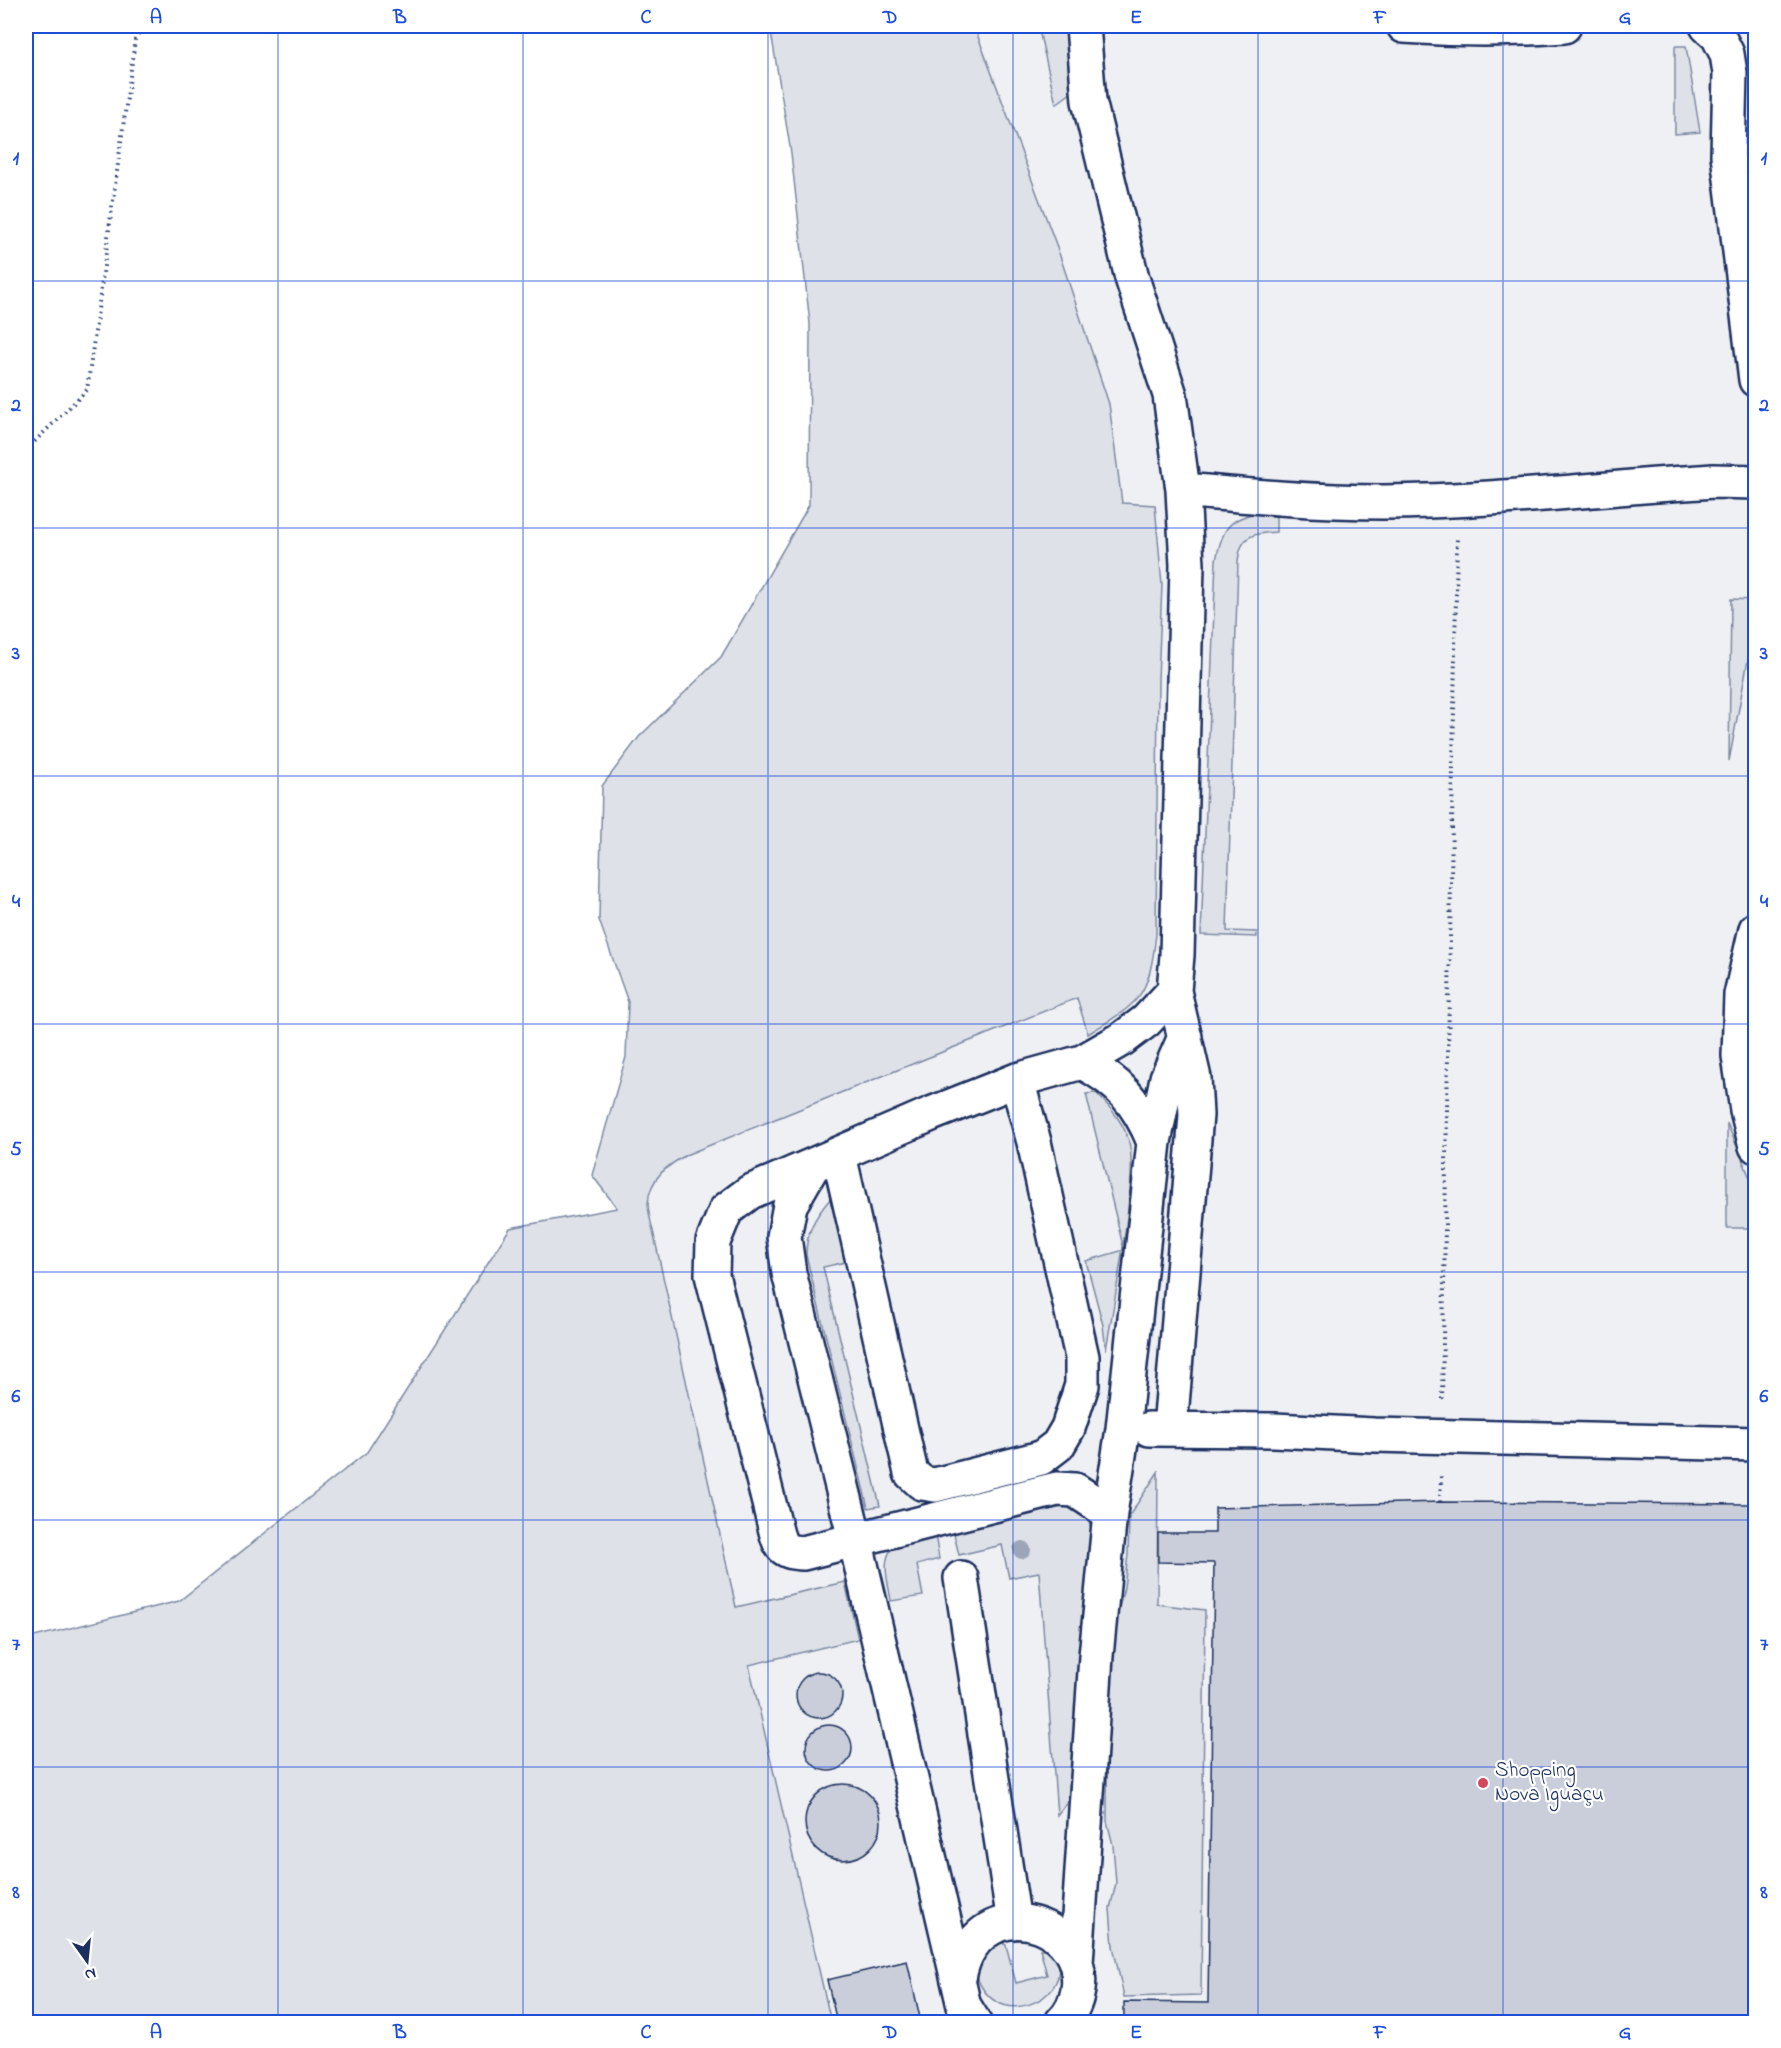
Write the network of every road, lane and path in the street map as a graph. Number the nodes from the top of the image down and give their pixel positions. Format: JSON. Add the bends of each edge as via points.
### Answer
{"nodes":[{"id":1,"x":142,"y":26,"type":"edge"},
{"id":2,"x":1083,"y":26,"type":"edge"},
{"id":3,"x":1404,"y":26,"type":"edge"},
{"id":4,"x":1564,"y":26,"type":"edge"},
{"id":5,"x":1707,"y":26,"type":"edge"},
{"id":6,"x":1755,"y":380,"type":"edge"},
{"id":7,"x":26,"y":450,"type":"edge"},
{"id":8,"x":1755,"y":482,"type":"edge"},
{"id":9,"x":1183,"y":490,"type":"junction"},
{"id":10,"x":1458,"y":500,"type":"junction"},
{"id":11,"x":1755,"y":929,"type":"edge"},
{"id":12,"x":1174,"y":991,"type":"junction"},
{"id":13,"x":1185,"y":1037,"type":"junction"},
{"id":14,"x":1082,"y":1062,"type":"junction"},
{"id":15,"x":1017,"y":1080,"type":"junction"},
{"id":16,"x":1154,"y":1142,"type":"junction"},
{"id":17,"x":1755,"y":1146,"type":"edge"},
{"id":18,"x":825,"y":1161,"type":"junction"},
{"id":19,"x":1123,"y":1429,"type":"junction"},
{"id":20,"x":1170,"y":1430,"type":"junction"},
{"id":21,"x":1441,"y":1436,"type":"junction"},
{"id":22,"x":1755,"y":1444,"type":"edge"},
{"id":23,"x":1440,"y":1502,"type":"dead end"},
{"id":24,"x":1110,"y":1513,"type":"junction"},
{"id":25,"x":855,"y":1539,"type":"junction"},
{"id":26,"x":961,"y":1578,"type":"dead end"},
{"id":27,"x":1014,"y":1922,"type":"junction"},
{"id":28,"x":1078,"y":1972,"type":"junction"},
{"id":29,"x":966,"y":2007,"type":"edge"},
{"id":30,"x":1062,"y":2022,"type":"edge"},
{"id":31,"x":1081,"y":2022,"type":"edge"}],
"edges":[{"from":1,"to":7,"type":"path","via":[[135,40],[87,390]]},
{"from":2,"to":9,"type":"lane","via":[[1089,101],[1132,278],[1170,395]]},
{"from":3,"to":4,"type":"lane","via":[[1458,30]]},
{"from":5,"to":6,"type":"lane","via":[[1718,36],[1727,54],[1730,73],[1728,155]]},
{"from":8,"to":10,"type":"lane","via":[[1713,481]]},
{"from":9,"to":10,"type":"lane","via":[[1288,499]]},
{"from":9,"to":12,"type":"lane","via":[[1187,565]]},
{"from":10,"to":21,"type":"path"},
{"from":11,"to":17,"type":"lane","via":[[1741,995],[1739,1056]]},
{"from":12,"to":13,"type":"lane"},
{"from":12,"to":14,"type":"lane","via":[[1146,1021]]},
{"from":13,"to":16,"type":"lane","via":[[1167,1078]]},
{"from":13,"to":20,"type":"lane","via":[[1194,1078],[1196,1115]]},
{"from":14,"to":15,"type":"lane"},
{"from":14,"to":16,"type":"lane","via":[[1110,1079],[1134,1103]]},
{"from":15,"to":18,"type":"lane"},
{"from":15,"to":18,"type":"lane","via":[[1082,1357],[1082,1385],[1068,1428],[1058,1445],[1041,1458],[935,1485],[922,1483],[911,1473]]},
{"from":16,"to":19,"type":"lane"},
{"from":18,"to":25,"type":"lane","via":[[790,1205],[784,1237],[789,1273]]},
{"from":18,"to":25,"type":"lane","via":[[750,1192],[726,1210],[713,1242],[712,1275],[780,1546],[790,1553],[803,1553]]},
{"from":19,"to":20,"type":"lane"},
{"from":19,"to":24,"type":"lane"},
{"from":20,"to":21,"type":"lane"},
{"from":21,"to":22,"type":"lane"},
{"from":21,"to":23,"type":"path"},
{"from":24,"to":25,"type":"lane","via":[[1075,1491],[1057,1489]]},
{"from":24,"to":28,"type":"lane","via":[[1096,1656]]},
{"from":25,"to":29,"type":"lane"},
{"from":26,"to":27,"type":"lane"},
{"from":27,"to":28,"type":"lane","via":[[1030,1922],[1053,1932],[1070,1949]]},
{"from":27,"to":29,"type":"lane","via":[[982,1934],[971,1946],[963,1961]]},
{"from":28,"to":30,"type":"lane","via":[[1077,1998],[1070,2015]]},
{"from":28,"to":31,"type":"lane"}]}
